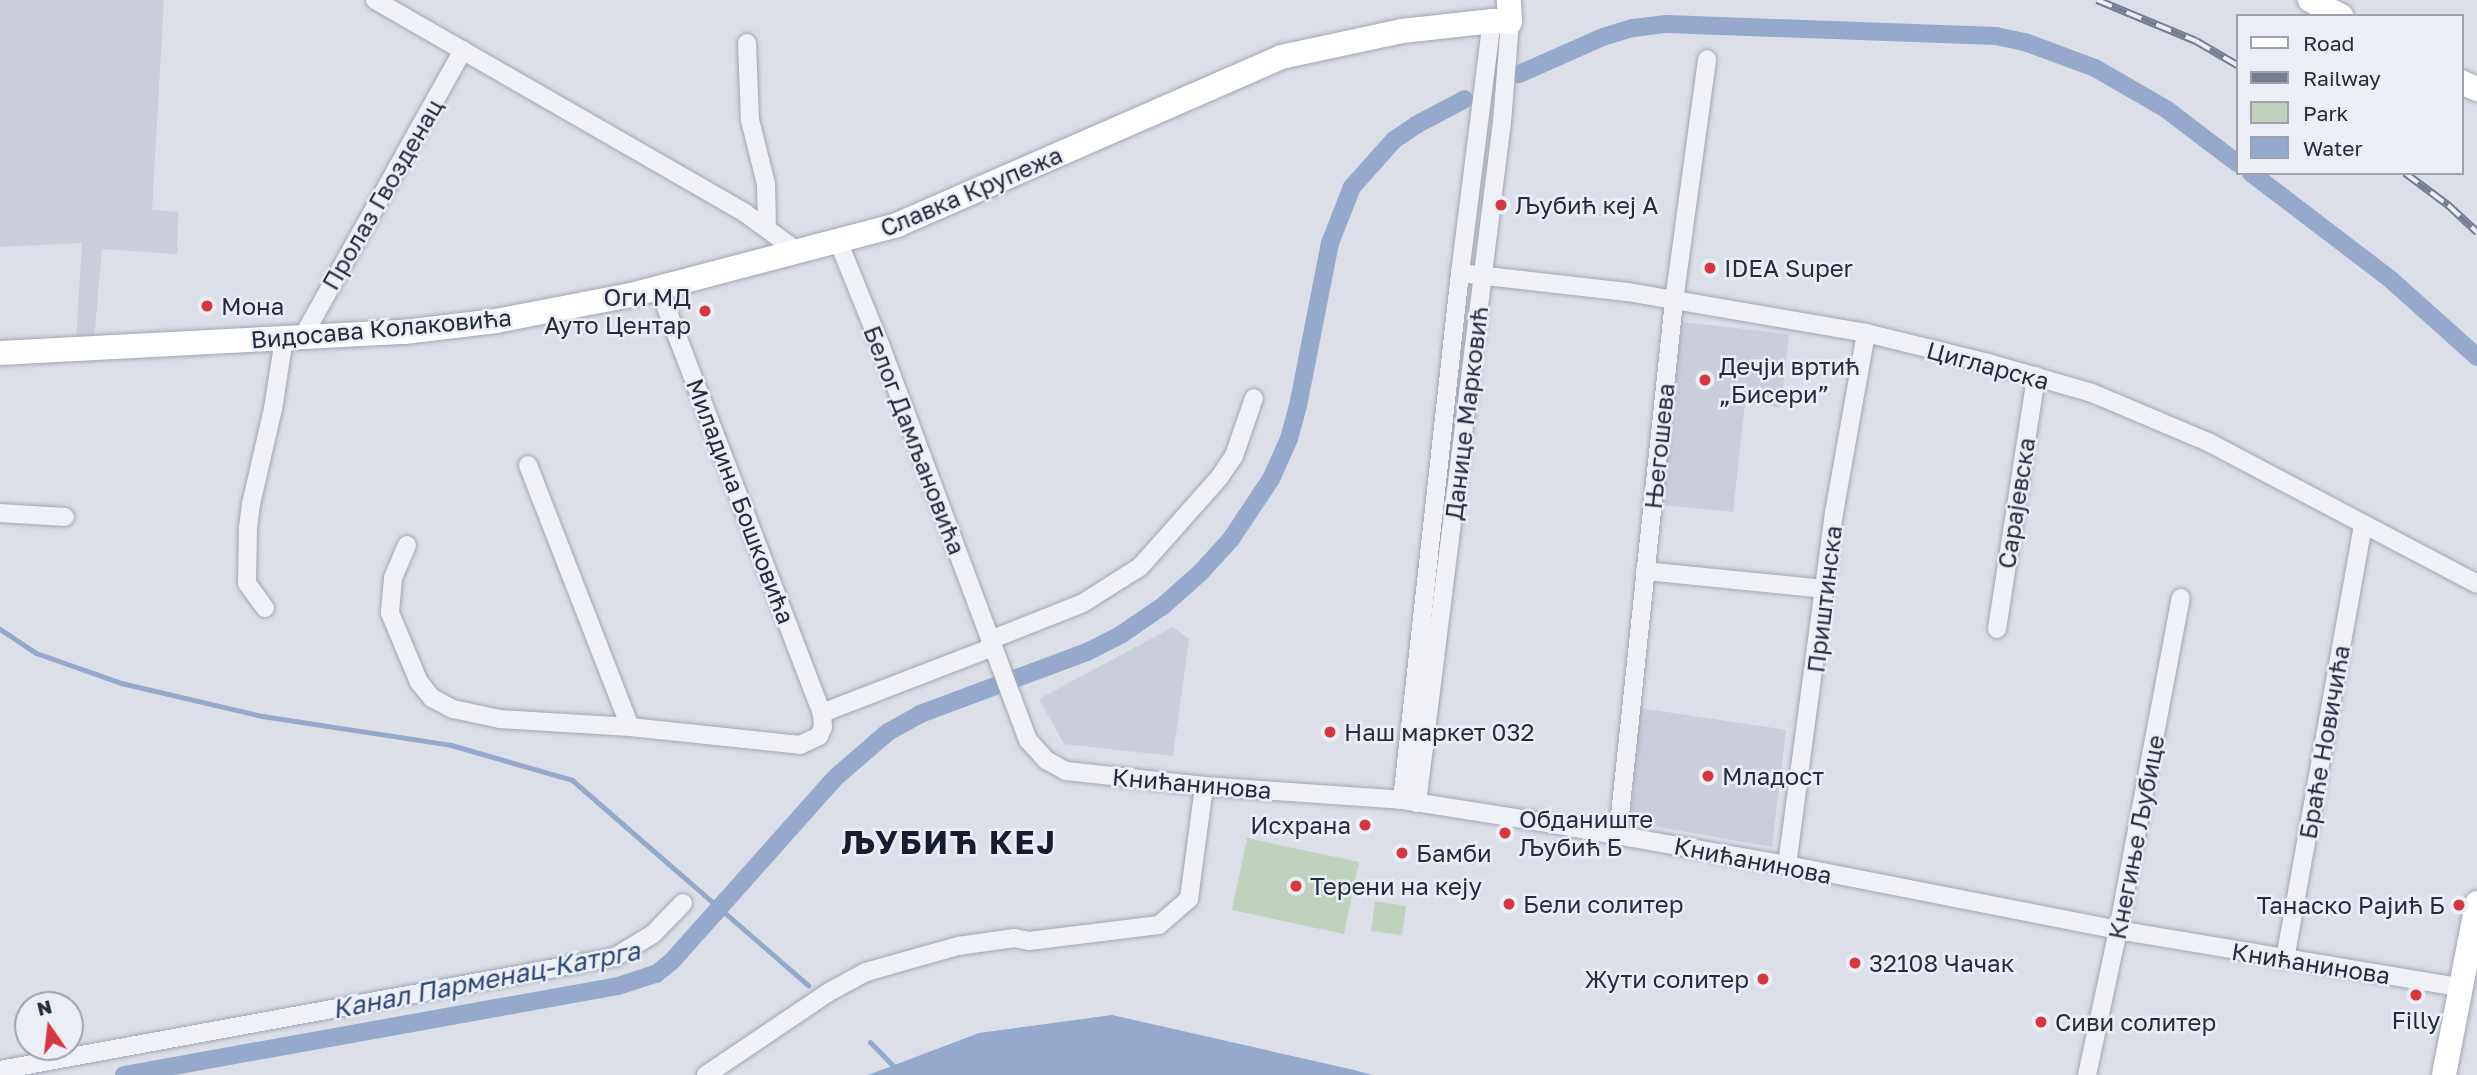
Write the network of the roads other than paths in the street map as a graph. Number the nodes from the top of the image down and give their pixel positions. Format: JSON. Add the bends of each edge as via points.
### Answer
{"nodes":[{"id":1,"x":375,"y":0,"type":"edge"},
{"id":2,"x":2310,"y":0,"type":"edge"},
{"id":3,"x":2337,"y":14,"type":"edge"},
{"id":4,"x":1504,"y":15,"type":"edge"},
{"id":5,"x":747,"y":43,"type":"dead end"},
{"id":6,"x":463,"y":50,"type":"junction"},
{"id":7,"x":1707,"y":59,"type":"dead end"},
{"id":8,"x":767,"y":228,"type":"junction"},
{"id":9,"x":838,"y":241,"type":"junction"},
{"id":10,"x":797,"y":251,"type":"junction"},
{"id":11,"x":1460,"y":273,"type":"junction"},
{"id":12,"x":1483,"y":275,"type":"junction"},
{"id":13,"x":660,"y":289,"type":"junction"},
{"id":14,"x":1674,"y":300,"type":"junction"},
{"id":15,"x":1866,"y":333,"type":"junction"},
{"id":16,"x":293,"y":338,"type":"junction"},
{"id":17,"x":0,"y":353,"type":"edge"},
{"id":18,"x":2036,"y":376,"type":"junction"},
{"id":19,"x":1254,"y":398,"type":"dead end"},
{"id":20,"x":528,"y":465,"type":"dead end"},
{"id":21,"x":0,"y":513,"type":"edge"},
{"id":22,"x":65,"y":517,"type":"dead end"},
{"id":23,"x":2363,"y":524,"type":"junction"},
{"id":24,"x":407,"y":545,"type":"dead end"},
{"id":25,"x":1645,"y":571,"type":"junction"},
{"id":26,"x":2477,"y":584,"type":"edge"},
{"id":27,"x":1824,"y":589,"type":"junction"},
{"id":28,"x":2181,"y":598,"type":"dead end"},
{"id":29,"x":265,"y":608,"type":"dead end"},
{"id":30,"x":1997,"y":629,"type":"dead end"},
{"id":31,"x":992,"y":643,"type":"junction"},
{"id":32,"x":822,"y":713,"type":"junction"},
{"id":33,"x":637,"y":728,"type":"junction"},
{"id":34,"x":1046,"y":760,"type":"joint"},
{"id":35,"x":1204,"y":786,"type":"junction"},
{"id":36,"x":1409,"y":802,"type":"junction"},
{"id":37,"x":1618,"y":834,"type":"junction"},
{"id":38,"x":1787,"y":865,"type":"junction"},
{"id":39,"x":683,"y":903,"type":"dead end"},
{"id":40,"x":2477,"y":903,"type":"edge"},
{"id":41,"x":2118,"y":930,"type":"junction"},
{"id":42,"x":2285,"y":959,"type":"junction"},
{"id":43,"x":2468,"y":989,"type":"edge"},
{"id":44,"x":0,"y":1070,"type":"edge"},
{"id":45,"x":706,"y":1075,"type":"edge"},
{"id":46,"x":2087,"y":1075,"type":"edge"},
{"id":47,"x":2444,"y":1075,"type":"edge"}],
"edges":[{"from":1,"to":6,"type":"street"},
{"from":2,"to":3,"type":"street"},
{"from":4,"to":9,"type":"street","name":"Славка Крупежа","via":[[1370,36],[1281,57],[947,205]]},
{"from":4,"to":11,"type":"street","name":"Данице Марковић"},
{"from":4,"to":12,"type":"street","name":"Данице Марковић","via":[[1502,122]]},
{"from":5,"to":8,"type":"street","via":[[750,120],[766,184]]},
{"from":6,"to":8,"type":"street"},
{"from":6,"to":16,"type":"street","name":"Пролаз Гвозденац"},
{"from":7,"to":14,"type":"street","name":"Његошева"},
{"from":8,"to":10,"type":"street"},
{"from":9,"to":10,"type":"street","name":"Славка Крупежа"},
{"from":9,"to":31,"type":"street","name":"Белог Дамљановића"},
{"from":10,"to":13,"type":"street","name":"Видосава Колаковића"},
{"from":11,"to":12,"type":"street","name":"Цигларска"},
{"from":11,"to":36,"type":"street","name":"Данице Марковић"},
{"from":12,"to":14,"type":"street","name":"Цигларска"},
{"from":12,"to":36,"type":"street","name":"Данице Марковић"},
{"from":13,"to":16,"type":"street","name":"Видосава Колаковића","via":[[496,321]]},
{"from":13,"to":32,"type":"street","name":"Миладина Бошковића"},
{"from":14,"to":15,"type":"street","name":"Цигларска"},
{"from":14,"to":25,"type":"street","name":"Његошева"},
{"from":15,"to":18,"type":"street","name":"Цигларска"},
{"from":15,"to":27,"type":"street","name":"Приштинска"},
{"from":16,"to":17,"type":"street","name":"Видосава Колаковића"},
{"from":16,"to":29,"type":"street","via":[[251,504],[247,583]]},
{"from":18,"to":23,"type":"street","name":"Цигларска","via":[[2091,393],[2208,442]]},
{"from":18,"to":30,"type":"street","name":"Сарајевска"},
{"from":19,"to":31,"type":"street","via":[[1234,456],[1140,567],[1083,603]]},
{"from":20,"to":33,"type":"street"},
{"from":21,"to":22,"type":"street"},
{"from":23,"to":26,"type":"street","name":"Цигларска"},
{"from":23,"to":42,"type":"street","name":"Браће Новичића"},
{"from":24,"to":33,"type":"street","via":[[393,578],[390,613],[419,682],[432,698],[453,709],[500,719]]},
{"from":25,"to":27,"type":"street"},
{"from":25,"to":37,"type":"street","name":"Његошева"},
{"from":27,"to":38,"type":"street","name":"Приштинска"},
{"from":28,"to":41,"type":"street","name":"Кнегиње Љубице"},
{"from":31,"to":32,"type":"street"},
{"from":31,"to":34,"type":"street","name":"Белог Дамљановића","via":[[1028,740]]},
{"from":32,"to":33,"type":"street","via":[[818,736],[800,745]]},
{"from":34,"to":35,"type":"street","name":"Книћанинова","via":[[1066,771]]},
{"from":35,"to":36,"type":"street","name":"Книћанинова"},
{"from":35,"to":45,"type":"street","via":[[1189,899],[1159,925],[958,946],[866,972]]},
{"from":36,"to":37,"type":"street","name":"Книћанинова"},
{"from":37,"to":38,"type":"street","name":"Книћанинова"},
{"from":38,"to":41,"type":"street","name":"Книћанинова"},
{"from":39,"to":44,"type":"street","via":[[653,934],[615,957]]},
{"from":40,"to":43,"type":"street"},
{"from":41,"to":42,"type":"street","name":"Книћанинова"},
{"from":41,"to":46,"type":"street","name":"Кнегиње Љубице"},
{"from":42,"to":43,"type":"street","name":"Книћанинова"},
{"from":43,"to":47,"type":"street"}]}
